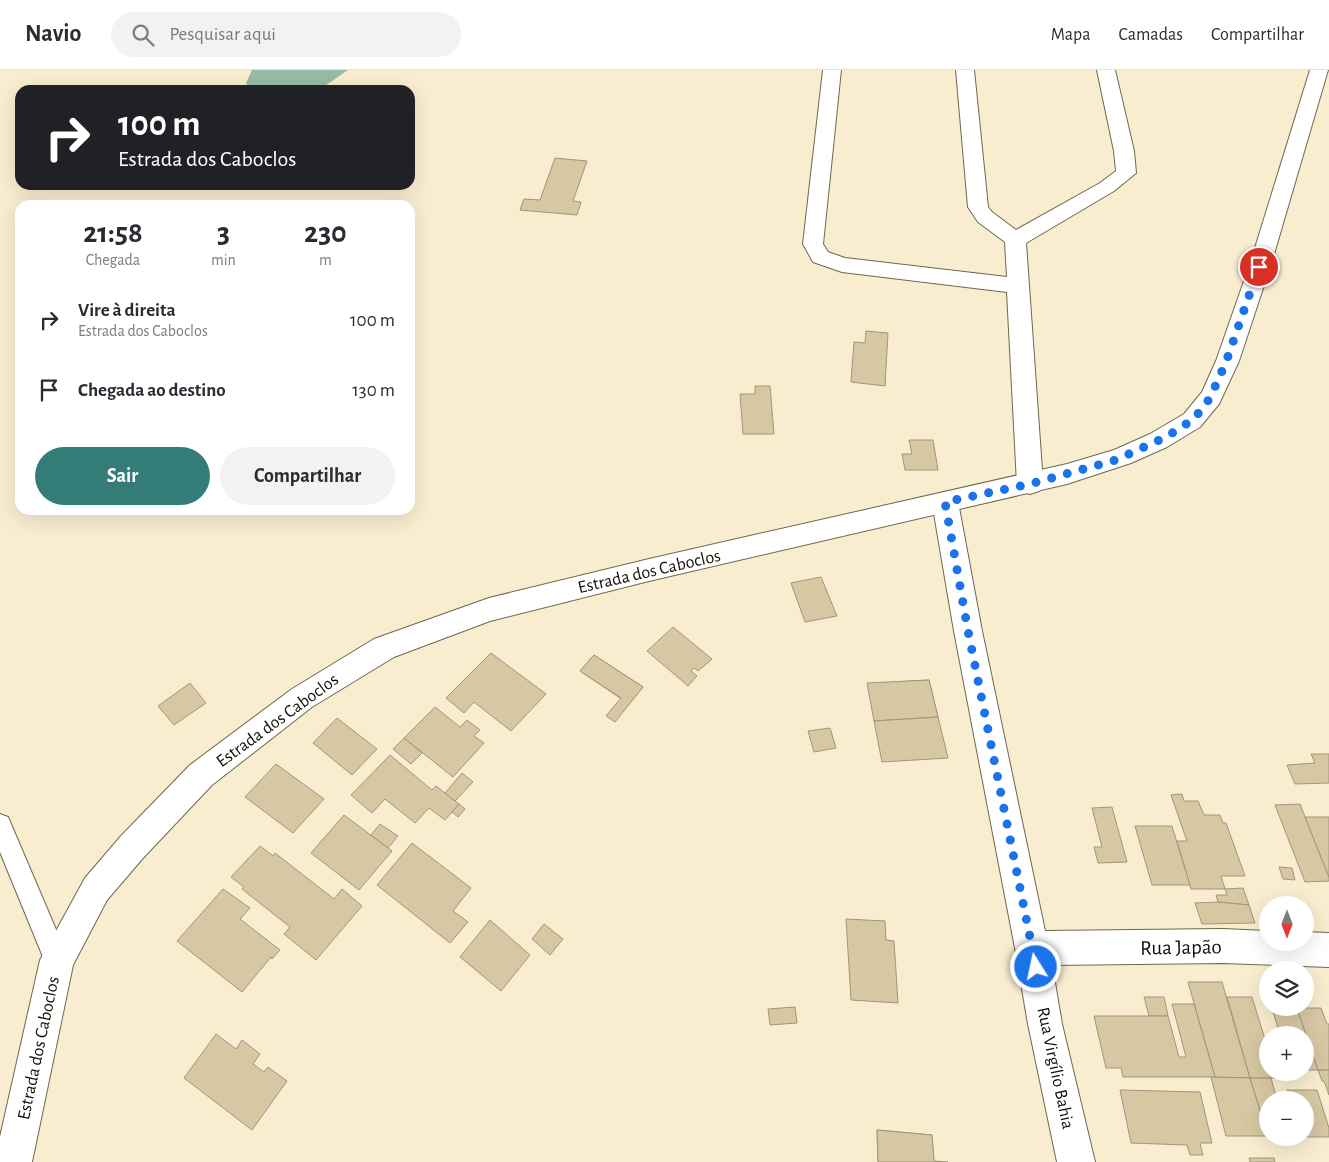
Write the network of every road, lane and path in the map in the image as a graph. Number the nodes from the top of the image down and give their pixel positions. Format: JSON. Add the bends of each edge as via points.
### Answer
{"nodes":[{"id":1,"x":832,"y":70,"type":"edge"},
{"id":2,"x":965,"y":70,"type":"edge"},
{"id":3,"x":1106,"y":70,"type":"edge"},
{"id":4,"x":1319,"y":70,"type":"edge"},
{"id":5,"x":1015,"y":240,"type":"junction"},
{"id":6,"x":1018,"y":286,"type":"junction"},
{"id":7,"x":1030,"y":484,"type":"junction"},
{"id":8,"x":945,"y":502,"type":"junction"},
{"id":9,"x":0,"y":825,"type":"edge"},
{"id":10,"x":1032,"y":948,"type":"junction"},
{"id":11,"x":1329,"y":950,"type":"edge"},
{"id":12,"x":57,"y":960,"type":"junction"},
{"id":13,"x":13,"y":1162,"type":"edge"},
{"id":14,"x":1076,"y":1162,"type":"edge"}],
"edges":[{"from":1,"to":6,"type":"street","via":[[813,244],[820,257],[842,265]]},
{"from":2,"to":5,"type":"street","via":[[978,207],[985,217]]},
{"from":3,"to":5,"type":"street","via":[[1126,173],[1108,187]]},
{"from":4,"to":7,"type":"street","name":"Estrada dos Caboclos","via":[[1248,304],[1210,398],[1194,419],[1166,437],[1116,460]]},
{"from":5,"to":6,"type":"street"},
{"from":6,"to":7,"type":"street"},
{"from":7,"to":8,"type":"street","name":"Estrada dos Caboclos"},
{"from":8,"to":10,"type":"street","name":"Rua Virgílio Bahia"},
{"from":8,"to":12,"type":"street","name":"Estrada dos Caboclos","via":[[489,610],[384,648],[302,698],[201,775],[96,889]]},
{"from":9,"to":12,"type":"lane"},
{"from":10,"to":11,"type":"street","name":"Rua Japão","via":[[1223,946]]},
{"from":10,"to":14,"type":"street","name":"Rua Virgílio Bahia","via":[[1045,1024]]},
{"from":12,"to":13,"type":"street","name":"Estrada dos Caboclos"}]}
